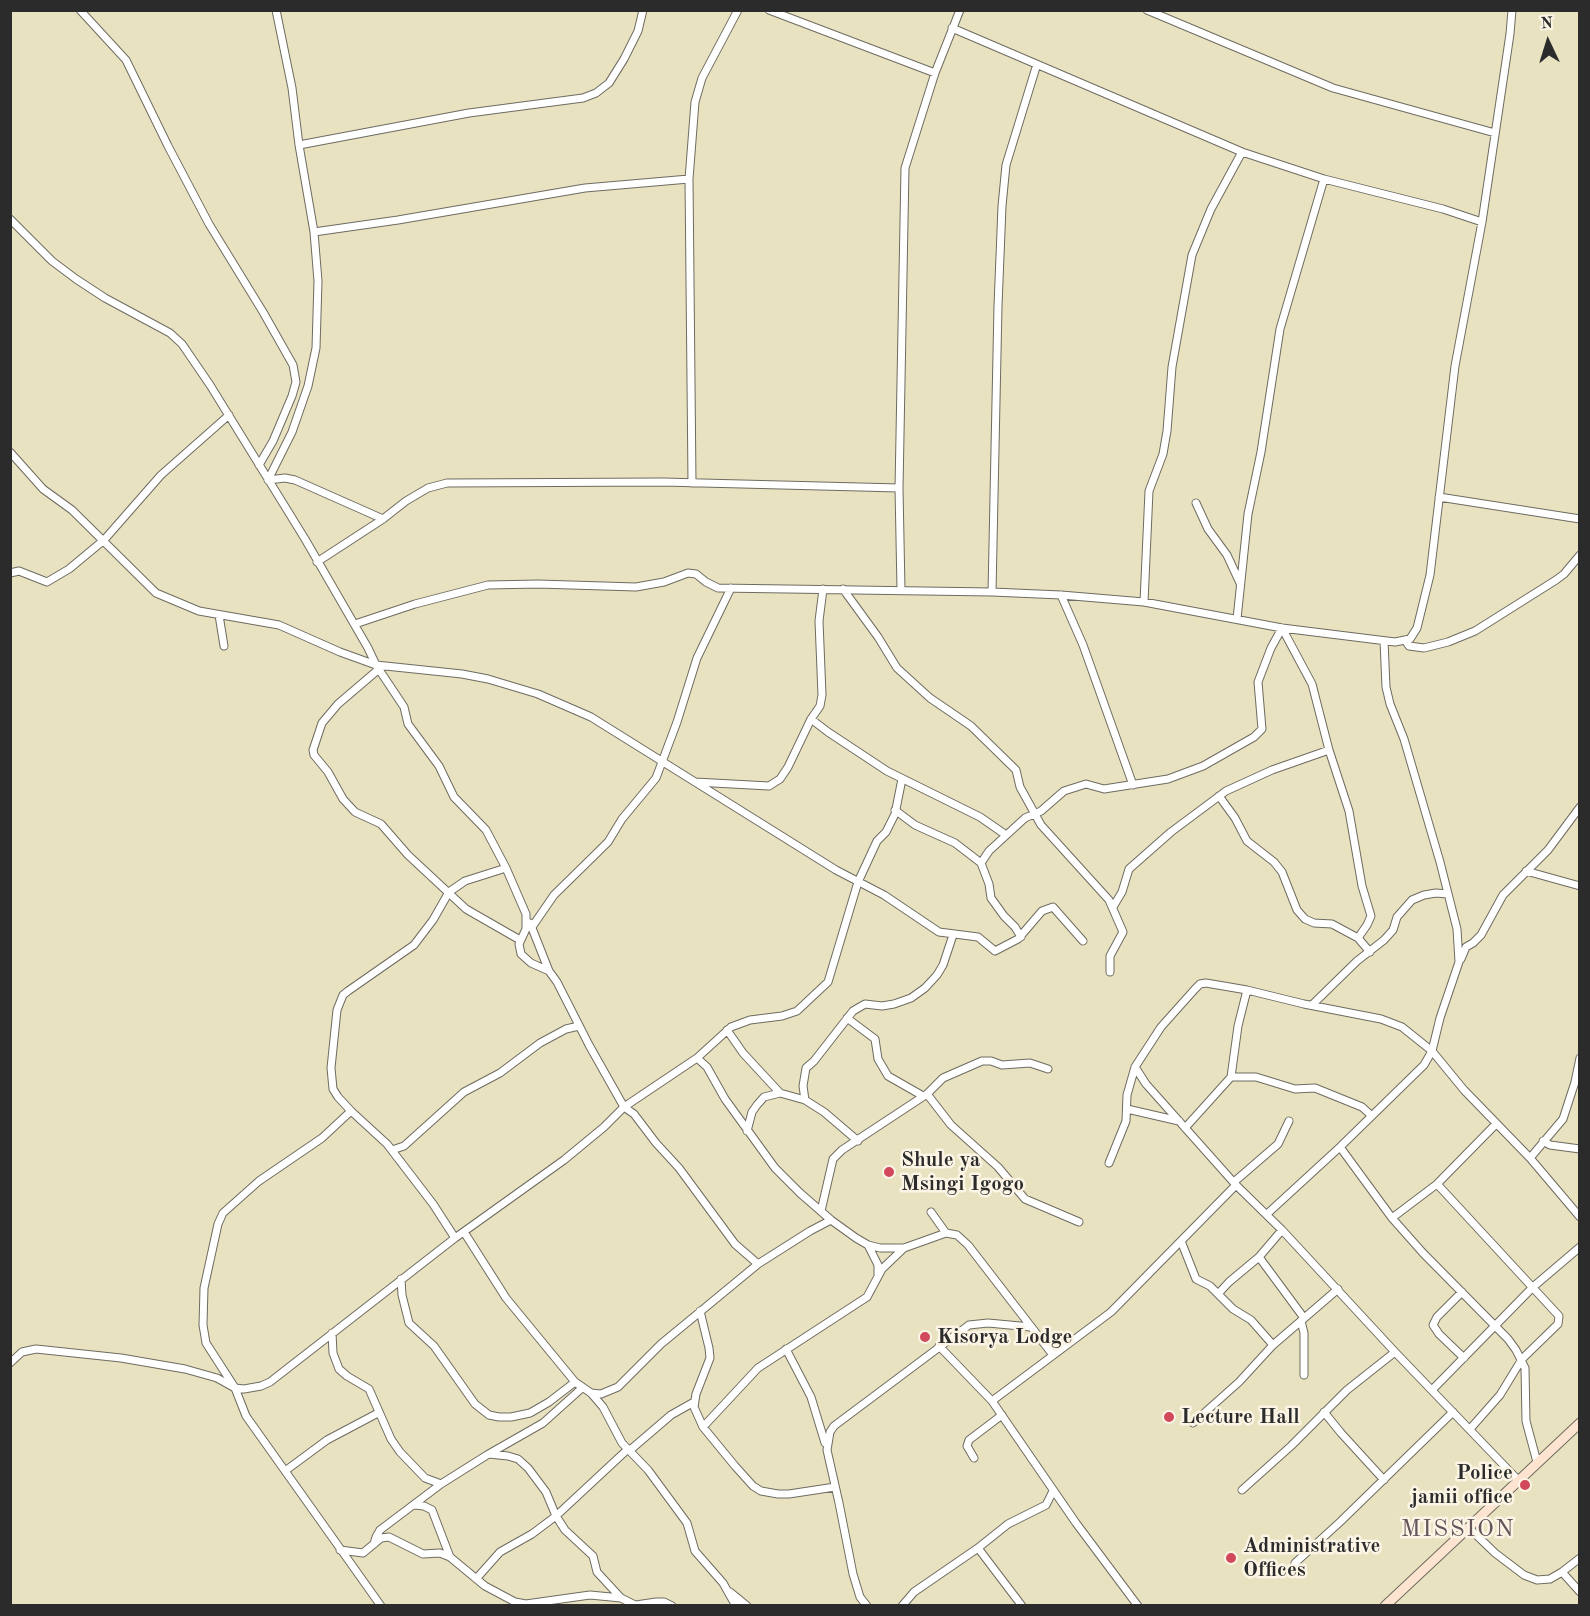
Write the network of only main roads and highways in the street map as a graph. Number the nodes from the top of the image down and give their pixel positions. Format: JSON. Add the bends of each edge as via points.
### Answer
{"nodes":[{"id":1,"x":1580,"y":1424,"type":"edge"},
{"id":2,"x":1385,"y":1605,"type":"edge"}],
"edges":[{"from":1,"to":2,"type":"main road"}]}
